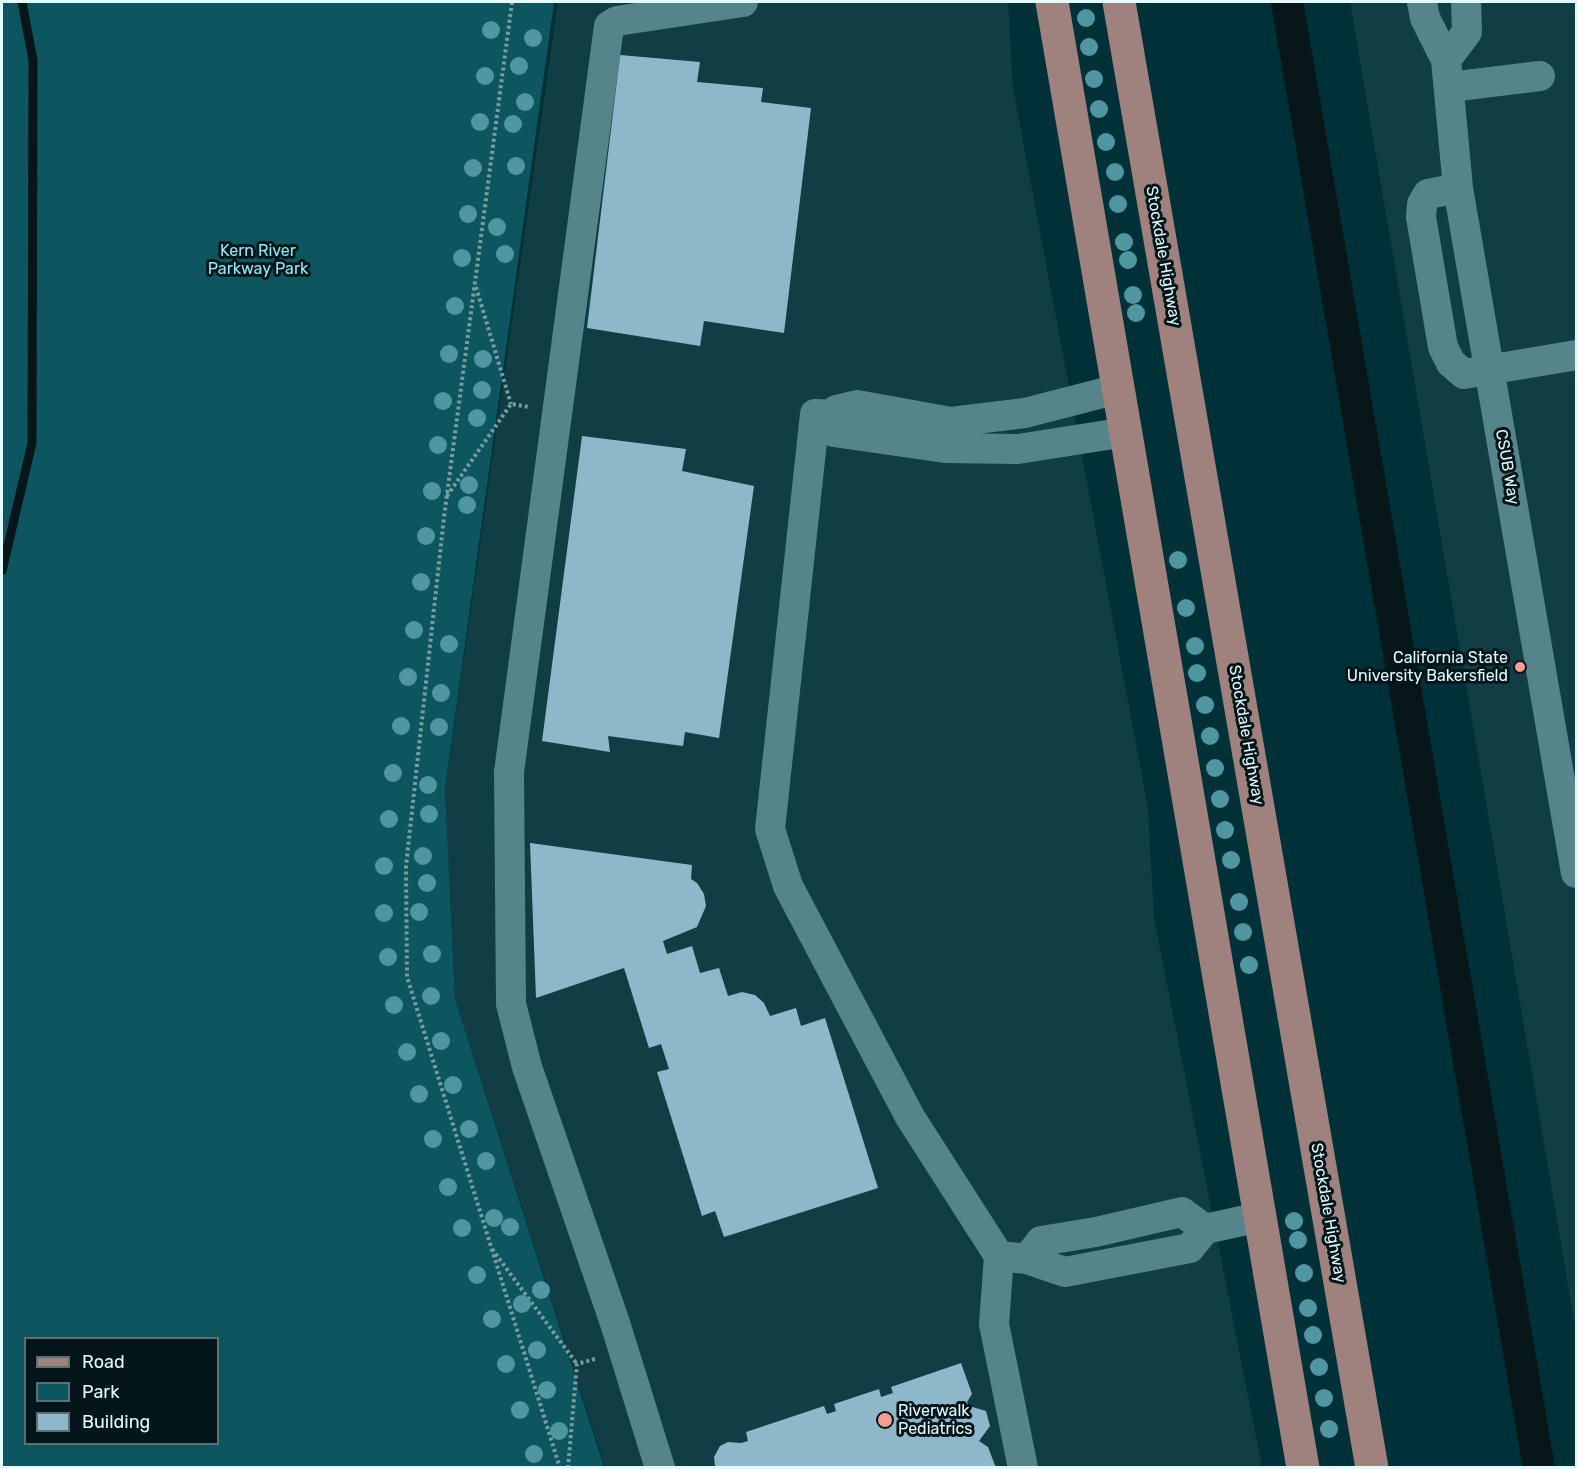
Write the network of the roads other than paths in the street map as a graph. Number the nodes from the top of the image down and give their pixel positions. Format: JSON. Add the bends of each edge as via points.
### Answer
{"nodes":[{"id":1,"x":743,"y":2,"type":"edge"},
{"id":2,"x":1052,"y":2,"type":"edge"},
{"id":3,"x":1119,"y":2,"type":"edge"},
{"id":4,"x":1422,"y":2,"type":"edge"},
{"id":5,"x":1466,"y":2,"type":"edge"},
{"id":6,"x":1448,"y":73,"type":"junction"},
{"id":7,"x":1540,"y":76,"type":"dead end"},
{"id":8,"x":1458,"y":188,"type":"junction"},
{"id":9,"x":1576,"y":355,"type":"edge"},
{"id":10,"x":1491,"y":370,"type":"junction"},
{"id":11,"x":1118,"y":389,"type":"junction"},
{"id":12,"x":836,"y":415,"type":"junction"},
{"id":13,"x":1126,"y":432,"type":"junction"},
{"id":14,"x":1576,"y":873,"type":"edge"},
{"id":15,"x":1260,"y":1217,"type":"junction"},
{"id":16,"x":1013,"y":1258,"type":"junction"},
{"id":17,"x":660,"y":1467,"type":"edge"},
{"id":18,"x":1023,"y":1467,"type":"edge"},
{"id":19,"x":1303,"y":1467,"type":"edge"},
{"id":20,"x":1372,"y":1467,"type":"edge"}],
"edges":[{"from":1,"to":17,"type":"street","via":[[617,21],[609,26],[509,772],[511,1004],[527,1067]]},
{"from":2,"to":11,"type":"main road"},
{"from":3,"to":20,"type":"main road","name":"Stockdale Highway"},
{"from":4,"to":6,"type":"street","name":"CSUB Way"},
{"from":5,"to":6,"type":"street","via":[[1467,32]]},
{"from":6,"to":7,"type":"street"},
{"from":6,"to":8,"type":"street","name":"CSUB Way"},
{"from":8,"to":10,"type":"street","name":"CSUB Way"},
{"from":8,"to":10,"type":"street","via":[[1428,194],[1422,204],[1443,347],[1451,363],[1464,374]]},
{"from":9,"to":10,"type":"street"},
{"from":10,"to":14,"type":"street","name":"CSUB Way"},
{"from":11,"to":12,"type":"street","via":[[1025,413],[951,422],[857,405],[836,410]]},
{"from":11,"to":13,"type":"main road"},
{"from":12,"to":13,"type":"street","via":[[834,432],[945,448],[1018,449]]},
{"from":12,"to":16,"type":"street","via":[[815,414],[770,829],[788,886],[910,1117]]},
{"from":13,"to":15,"type":"main road"},
{"from":15,"to":16,"type":"street","via":[[1205,1229],[1190,1248],[1065,1272]]},
{"from":15,"to":19,"type":"main road"},
{"from":16,"to":18,"type":"street","via":[[994,1323]]}]}
